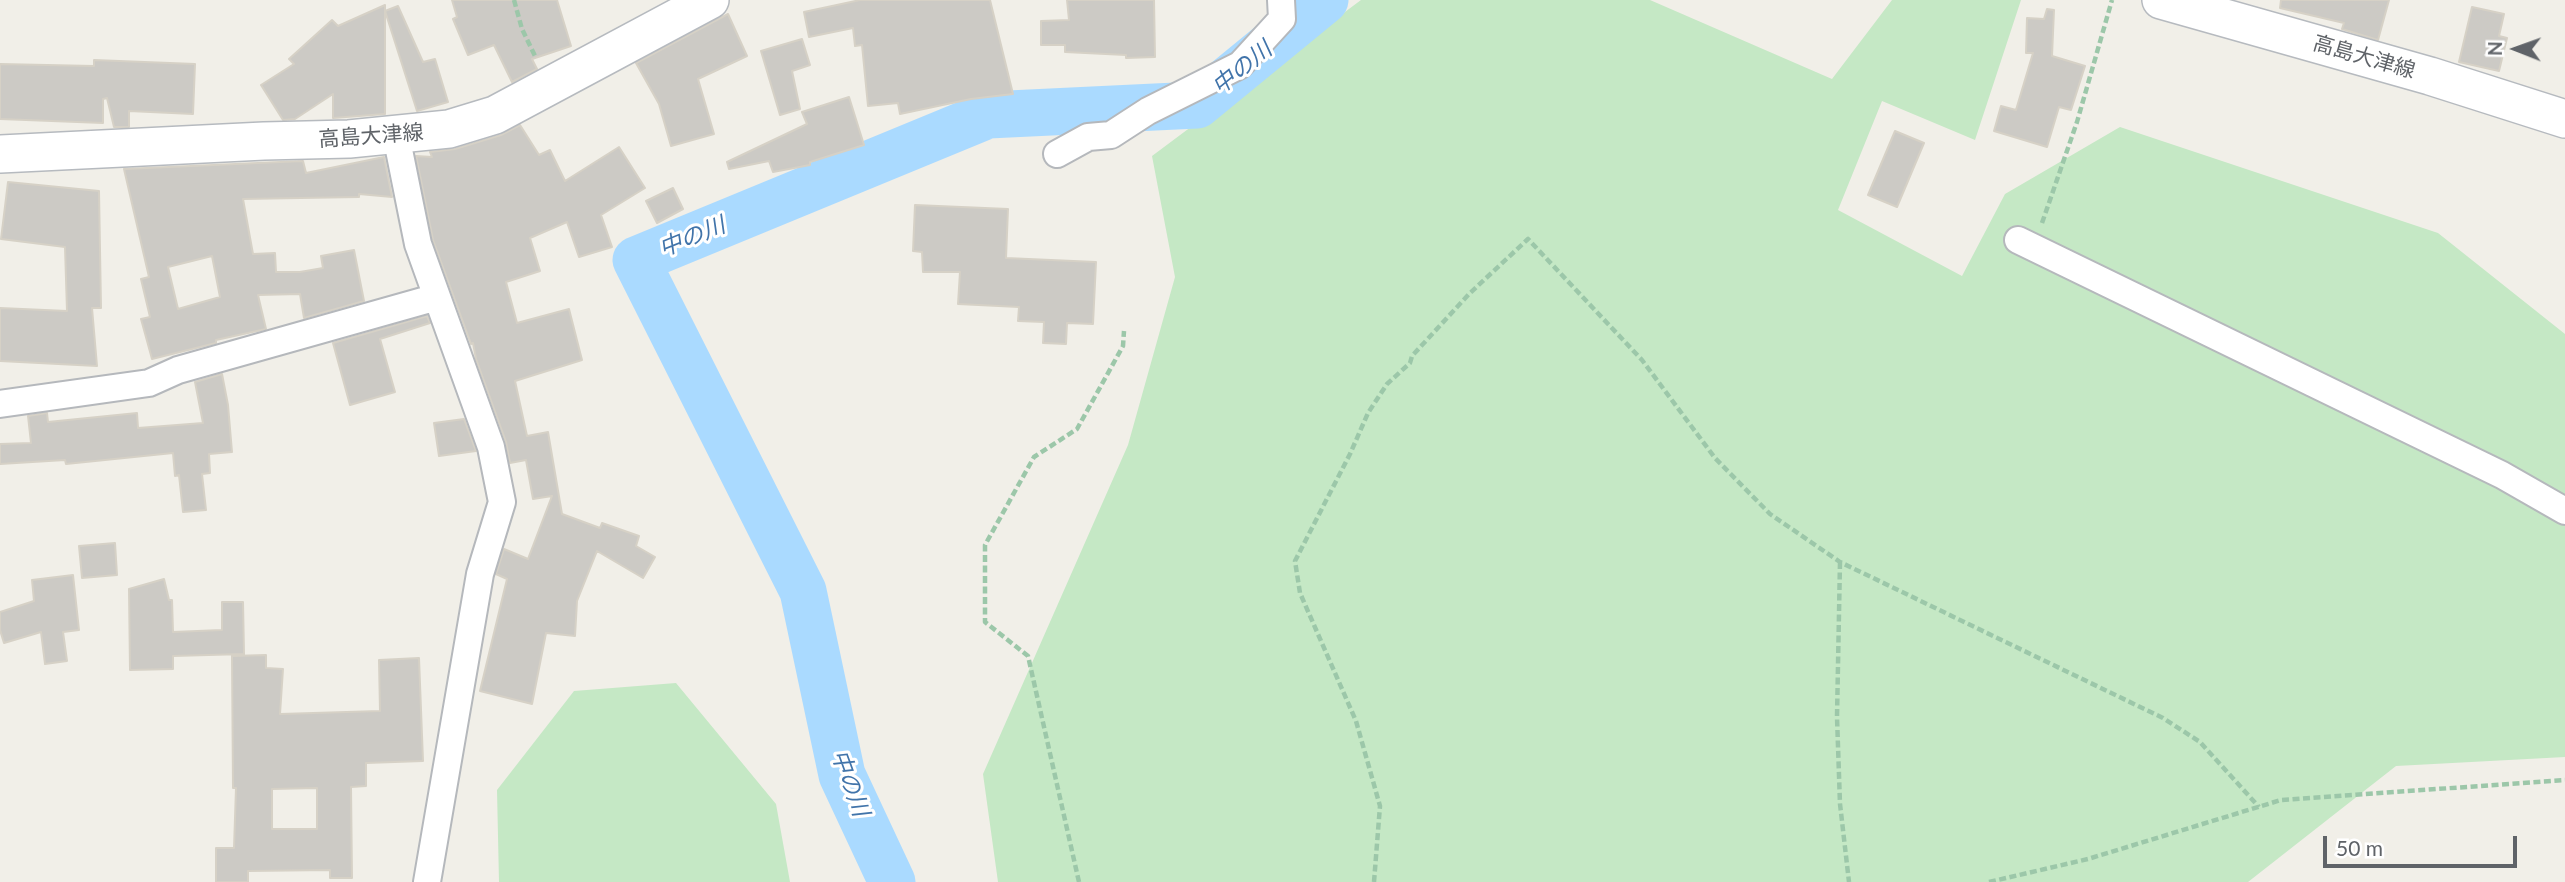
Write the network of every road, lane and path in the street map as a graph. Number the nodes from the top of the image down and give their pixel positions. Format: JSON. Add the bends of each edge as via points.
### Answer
{"nodes":[{"id":1,"x":514,"y":0,"type":"edge"},
{"id":2,"x":710,"y":0,"type":"edge"},
{"id":3,"x":1281,"y":0,"type":"edge"},
{"id":4,"x":2112,"y":0,"type":"edge"},
{"id":5,"x":2161,"y":0,"type":"edge"},
{"id":6,"x":550,"y":86,"type":"junction"},
{"id":7,"x":2565,"y":119,"type":"edge"},
{"id":8,"x":396,"y":135,"type":"junction"},
{"id":9,"x":0,"y":154,"type":"edge"},
{"id":10,"x":1058,"y":154,"type":"dead end"},
{"id":11,"x":2026,"y":243,"type":"joint"},
{"id":12,"x":437,"y":297,"type":"junction"},
{"id":13,"x":1124,"y":331,"type":"dead end"},
{"id":14,"x":0,"y":404,"type":"edge"},
{"id":15,"x":2565,"y":511,"type":"edge"},
{"id":16,"x":1840,"y":562,"type":"junction"},
{"id":17,"x":2565,"y":780,"type":"edge"},
{"id":18,"x":2259,"y":807,"type":"junction"},
{"id":19,"x":427,"y":882,"type":"edge"},
{"id":20,"x":1079,"y":882,"type":"edge"},
{"id":21,"x":1374,"y":882,"type":"edge"},
{"id":22,"x":1849,"y":882,"type":"edge"},
{"id":23,"x":1989,"y":882,"type":"edge"}],
"edges":[{"from":1,"to":6,"type":"path","via":[[522,29]]},
{"from":2,"to":6,"type":"main road","name":"高島大津線"},
{"from":3,"to":10,"type":"street","via":[[1282,19],[1240,65],[1111,135],[1088,137]]},
{"from":4,"to":11,"type":"path","via":[[2077,122]]},
{"from":5,"to":7,"type":"main road","name":"高島大津線"},
{"from":6,"to":8,"type":"main road","name":"高島大津線","via":[[495,115],[449,129]]},
{"from":8,"to":9,"type":"main road","name":"高島大津線"},
{"from":8,"to":12,"type":"street","via":[[418,244]]},
{"from":11,"to":15,"type":"street","via":[[2502,475]]},
{"from":12,"to":14,"type":"street","via":[[178,370],[149,383]]},
{"from":12,"to":19,"type":"street","via":[[491,447],[502,502],[480,574]]},
{"from":13,"to":20,"type":"path","via":[[1123,346],[1077,429],[1034,457],[985,545],[985,622],[1028,656]]},
{"from":16,"to":18,"type":"path","via":[[2164,718],[2200,743]]},
{"from":16,"to":21,"type":"path","via":[[1770,514],[1715,458],[1642,360],[1528,239],[1469,293],[1387,384],[1295,561],[1300,593],[1356,721],[1381,806]]},
{"from":16,"to":22,"type":"path","via":[[1837,717]]},
{"from":17,"to":18,"type":"path","via":[[2281,800]]},
{"from":18,"to":23,"type":"path","via":[[2088,859]]}]}
